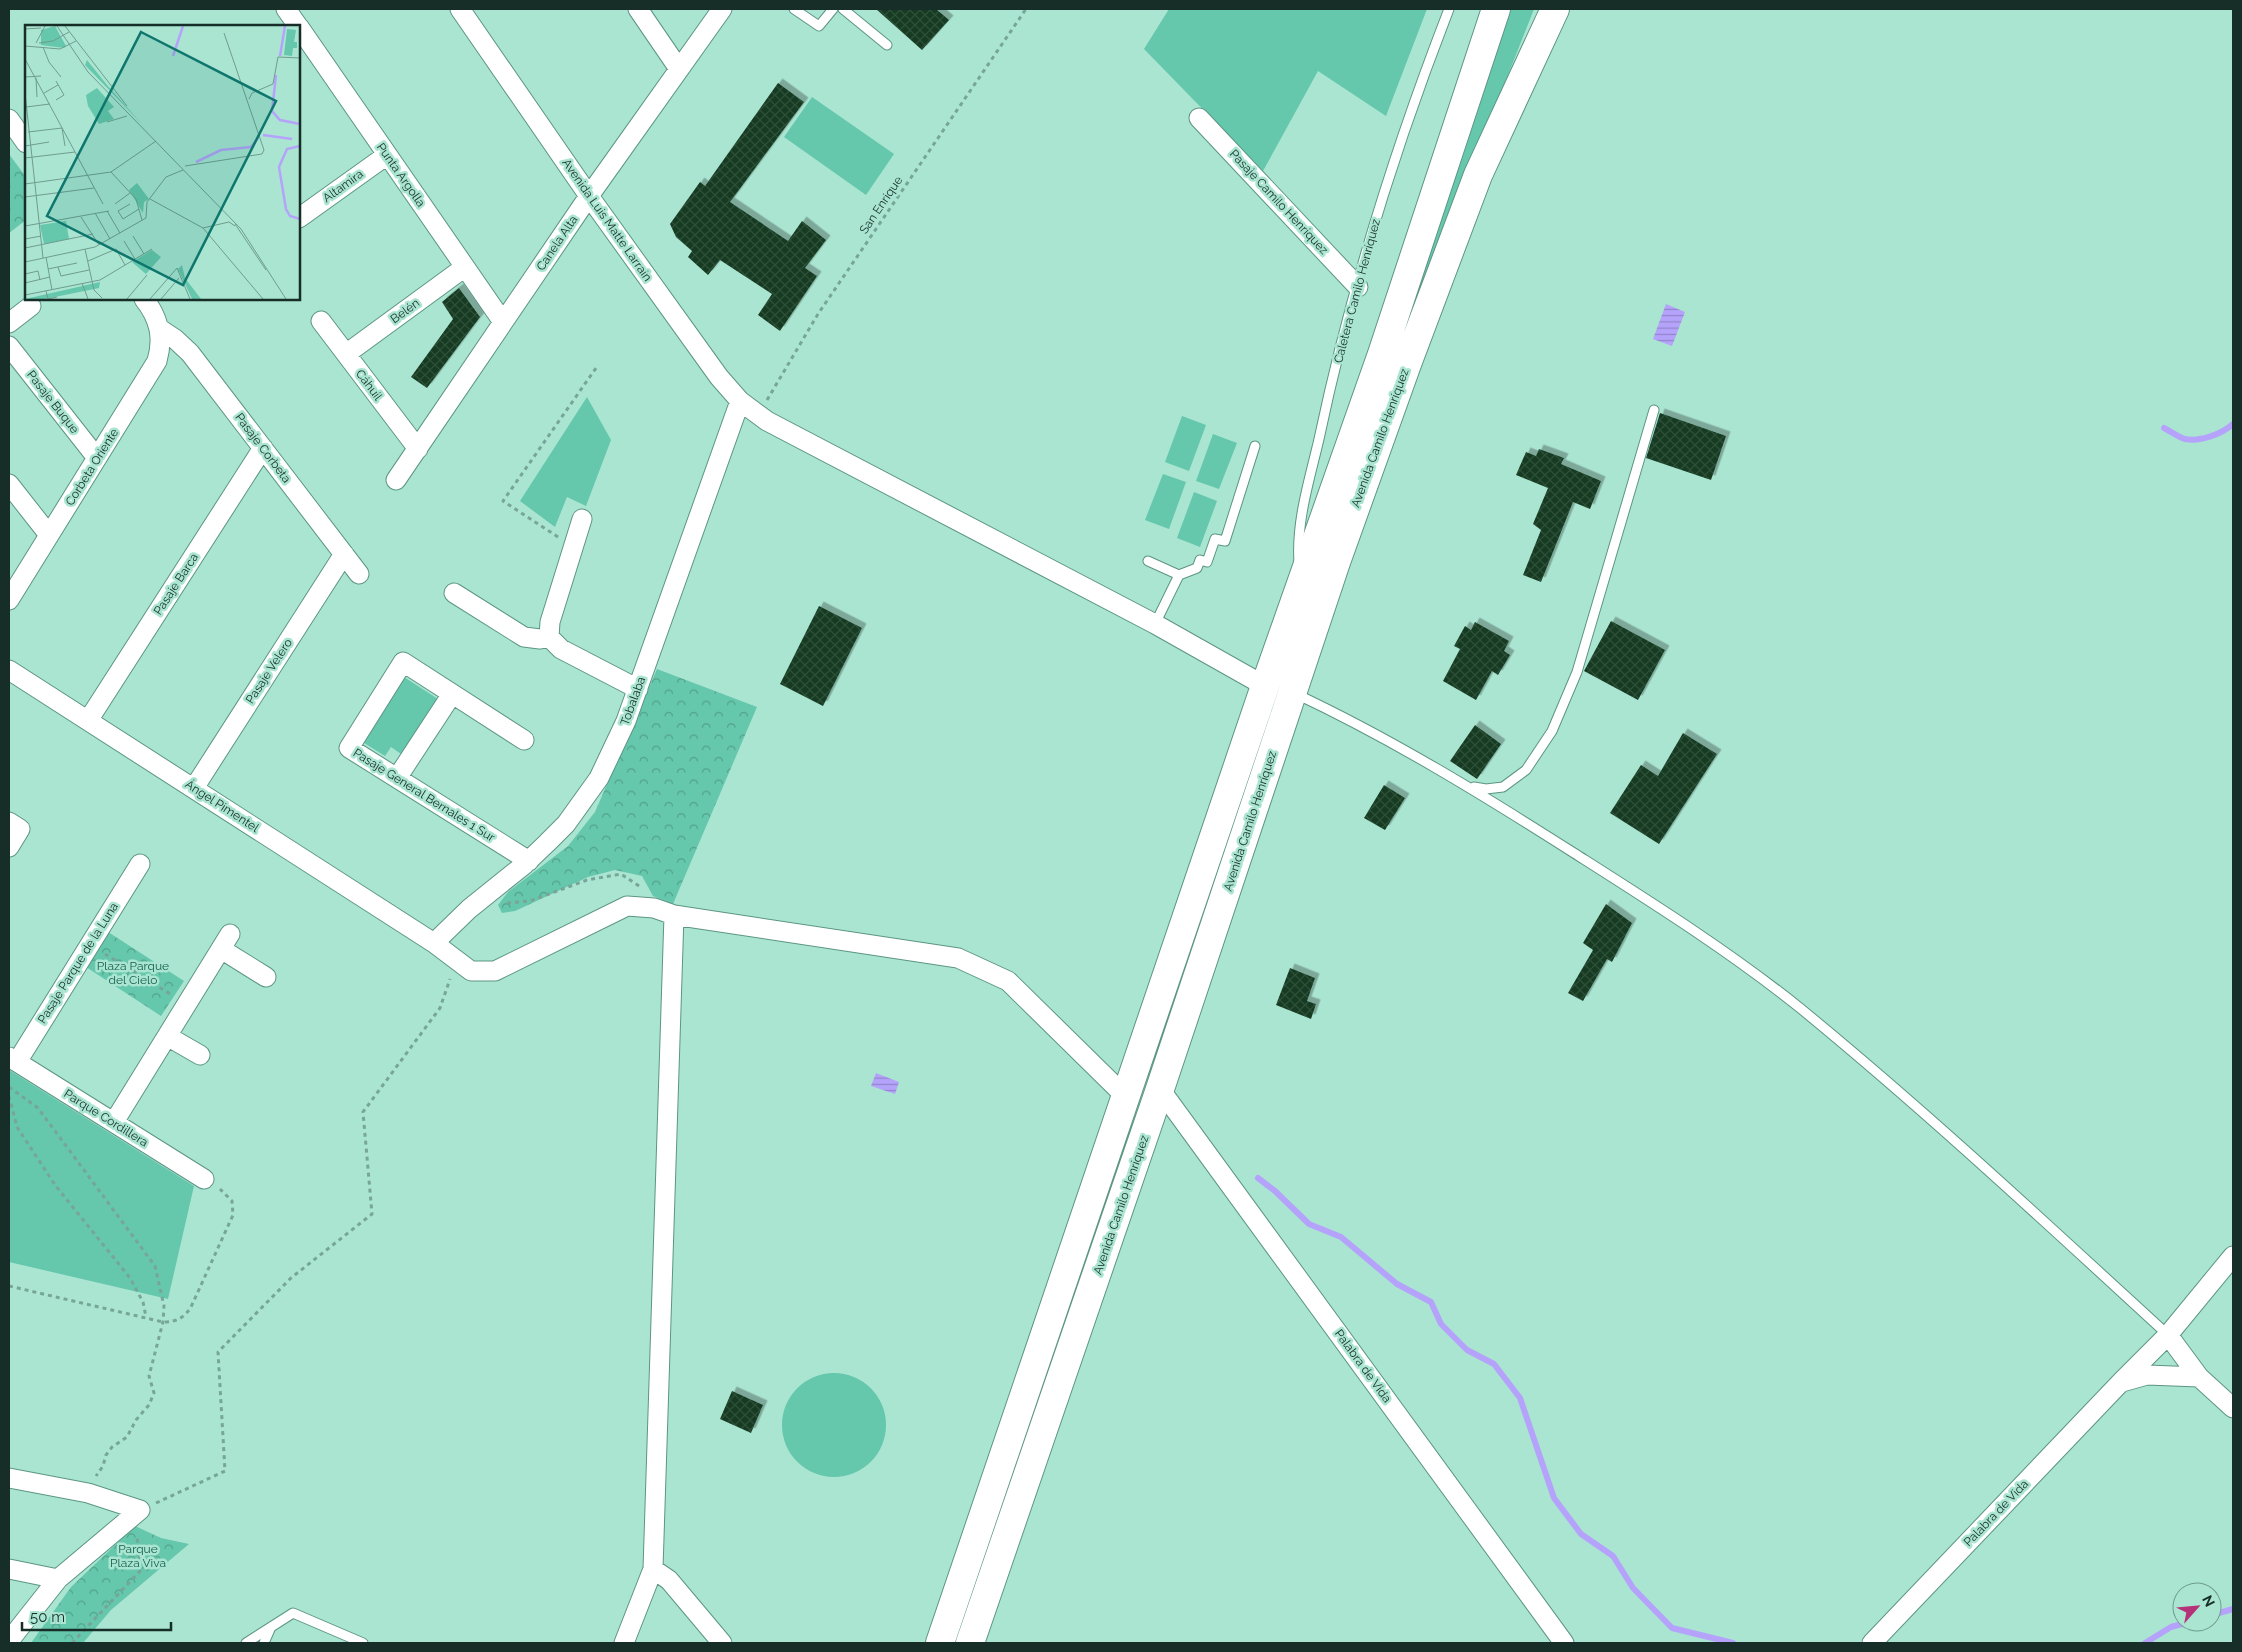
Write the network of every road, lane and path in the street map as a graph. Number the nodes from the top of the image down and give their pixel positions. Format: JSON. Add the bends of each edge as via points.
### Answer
{"nodes":[{"id":1,"x":286,"y":9,"type":"edge"},
{"id":2,"x":460,"y":9,"type":"edge"},
{"id":3,"x":638,"y":9,"type":"edge"},
{"id":4,"x":722,"y":9,"type":"edge"},
{"id":5,"x":794,"y":9,"type":"edge"},
{"id":6,"x":833,"y":9,"type":"edge"},
{"id":7,"x":843,"y":9,"type":"edge"},
{"id":8,"x":1026,"y":9,"type":"edge"},
{"id":9,"x":1449,"y":9,"type":"edge"},
{"id":10,"x":1496,"y":9,"type":"edge"},
{"id":11,"x":1555,"y":9,"type":"edge"},
{"id":12,"x":297,"y":25,"type":"edge"},
{"id":13,"x":300,"y":29,"type":"edge"},
{"id":14,"x":887,"y":45,"type":"dead end"},
{"id":15,"x":679,"y":70,"type":"junction"},
{"id":16,"x":1199,"y":118,"type":"dead end"},
{"id":17,"x":9,"y":119,"type":"edge"},
{"id":18,"x":25,"y":142,"type":"edge"},
{"id":19,"x":387,"y":155,"type":"junction"},
{"id":20,"x":590,"y":196,"type":"junction"},
{"id":21,"x":300,"y":217,"type":"edge"},
{"id":22,"x":465,"y":268,"type":"junction"},
{"id":23,"x":1358,"y":287,"type":"junction"},
{"id":24,"x":145,"y":300,"type":"edge"},
{"id":25,"x":31,"y":306,"type":"dead end"},
{"id":26,"x":321,"y":321,"type":"dead end"},
{"id":27,"x":504,"y":322,"type":"junction"},
{"id":28,"x":9,"y":323,"type":"edge"},
{"id":29,"x":160,"y":329,"type":"junction"},
{"id":30,"x":9,"y":346,"type":"edge"},
{"id":31,"x":346,"y":354,"type":"junction"},
{"id":32,"x":596,"y":368,"type":"dead end"},
{"id":33,"x":740,"y":401,"type":"junction"},
{"id":34,"x":1654,"y":410,"type":"dead end"},
{"id":35,"x":764,"y":419,"type":"junction"},
{"id":36,"x":1255,"y":446,"type":"dead end"},
{"id":37,"x":263,"y":448,"type":"junction"},
{"id":38,"x":418,"y":448,"type":"junction"},
{"id":39,"x":97,"y":458,"type":"junction"},
{"id":40,"x":396,"y":480,"type":"dead end"},
{"id":41,"x":9,"y":484,"type":"edge"},
{"id":42,"x":582,"y":519,"type":"dead end"},
{"id":43,"x":50,"y":535,"type":"junction"},
{"id":44,"x":573,"y":546,"type":"junction"},
{"id":45,"x":344,"y":554,"type":"junction"},
{"id":46,"x":1148,"y":561,"type":"dead end"},
{"id":47,"x":359,"y":574,"type":"dead end"},
{"id":48,"x":1179,"y":575,"type":"junction"},
{"id":49,"x":1301,"y":582,"type":"junction"},
{"id":50,"x":454,"y":593,"type":"dead end"},
{"id":51,"x":9,"y":600,"type":"edge"},
{"id":52,"x":1155,"y":624,"type":"junction"},
{"id":53,"x":549,"y":637,"type":"junction"},
{"id":54,"x":9,"y":670,"type":"edge"},
{"id":55,"x":1265,"y":686,"type":"junction"},
{"id":56,"x":638,"y":689,"type":"junction"},
{"id":57,"x":1292,"y":692,"type":"junction"},
{"id":58,"x":452,"y":694,"type":"junction"},
{"id":59,"x":88,"y":719,"type":"junction"},
{"id":60,"x":524,"y":740,"type":"dead end"},
{"id":61,"x":397,"y":778,"type":"junction"},
{"id":62,"x":1467,"y":785,"type":"junction"},
{"id":63,"x":194,"y":788,"type":"junction"},
{"id":64,"x":14,"y":826,"type":"edge"},
{"id":65,"x":9,"y":847,"type":"edge"},
{"id":66,"x":528,"y":861,"type":"junction"},
{"id":67,"x":140,"y":864,"type":"dead end"},
{"id":68,"x":491,"y":890,"type":"junction"},
{"id":69,"x":654,"y":908,"type":"junction"},
{"id":70,"x":674,"y":915,"type":"junction"},
{"id":71,"x":434,"y":944,"type":"junction"},
{"id":72,"x":89,"y":945,"type":"junction"},
{"id":73,"x":457,"y":961,"type":"junction"},
{"id":74,"x":266,"y":977,"type":"dead end"},
{"id":75,"x":187,"y":1005,"type":"junction"},
{"id":76,"x":167,"y":1036,"type":"junction"},
{"id":77,"x":200,"y":1055,"type":"dead end"},
{"id":78,"x":13,"y":1059,"type":"edge"},
{"id":79,"x":9,"y":1087,"type":"edge"},
{"id":80,"x":1160,"y":1089,"type":"junction"},
{"id":81,"x":9,"y":1096,"type":"edge"},
{"id":82,"x":1125,"y":1096,"type":"junction"},
{"id":83,"x":114,"y":1122,"type":"junction"},
{"id":84,"x":204,"y":1179,"type":"joint"},
{"id":85,"x":2233,"y":1256,"type":"edge"},
{"id":86,"x":9,"y":1286,"type":"edge"},
{"id":87,"x":146,"y":1317,"type":"junction"},
{"id":88,"x":163,"y":1322,"type":"junction"},
{"id":89,"x":2168,"y":1335,"type":"junction"},
{"id":90,"x":2199,"y":1377,"type":"junction"},
{"id":91,"x":2120,"y":1382,"type":"junction"},
{"id":92,"x":2233,"y":1408,"type":"edge"},
{"id":93,"x":9,"y":1478,"type":"edge"},
{"id":94,"x":88,"y":1494,"type":"junction"},
{"id":95,"x":140,"y":1510,"type":"junction"},
{"id":96,"x":136,"y":1535,"type":"dead end"},
{"id":97,"x":9,"y":1569,"type":"edge"},
{"id":98,"x":653,"y":1569,"type":"junction"},
{"id":99,"x":58,"y":1579,"type":"junction"},
{"id":100,"x":16,"y":1618,"type":"edge"},
{"id":101,"x":271,"y":1627,"type":"junction"},
{"id":102,"x":9,"y":1641,"type":"edge"},
{"id":103,"x":72,"y":1643,"type":"edge"},
{"id":104,"x":246,"y":1643,"type":"edge"},
{"id":105,"x":264,"y":1643,"type":"edge"},
{"id":106,"x":364,"y":1643,"type":"edge"},
{"id":107,"x":624,"y":1643,"type":"edge"},
{"id":108,"x":722,"y":1643,"type":"edge"},
{"id":109,"x":940,"y":1643,"type":"edge"},
{"id":110,"x":970,"y":1643,"type":"edge"},
{"id":111,"x":1564,"y":1643,"type":"edge"},
{"id":112,"x":1872,"y":1643,"type":"edge"}],
"edges":[{"from":1,"to":12,"type":"street","name":"Punta Argolla"},
{"from":2,"to":20,"type":"street","name":"Avenida Luis Matte Larraín"},
{"from":3,"to":15,"type":"street"},
{"from":4,"to":15,"type":"street","name":"Canela Alta"},
{"from":5,"to":6,"type":"lane","via":[[819,26]]},
{"from":7,"to":14,"type":"lane"},
{"from":8,"to":35,"type":"path","name":"San Enrique","via":[[818,314],[771,390]]},
{"from":9,"to":23,"type":"lane","name":"Caletera Camilo Henríquez","via":[[1389,177]]},
{"from":10,"to":49,"type":"main road","name":"Avenida Camilo Henríquez"},
{"from":11,"to":57,"type":"main road","name":"Avenida Camilo Henríquez","via":[[1478,175],[1406,364]]},
{"from":13,"to":19,"type":"street","name":"Punta Argolla"},
{"from":15,"to":20,"type":"street","name":"Canela Alta"},
{"from":16,"to":23,"type":"street","name":"Pasaje Camilo Henríquez"},
{"from":17,"to":18,"type":"street"},
{"from":19,"to":21,"type":"street","name":"Altamira"},
{"from":19,"to":22,"type":"street","name":"Punta Argolla"},
{"from":20,"to":27,"type":"street","name":"Canela Alta"},
{"from":20,"to":33,"type":"street","name":"Avenida Luis Matte Larraín","via":[[719,377]]},
{"from":22,"to":27,"type":"street","name":"Punta Argolla"},
{"from":22,"to":31,"type":"street","name":"Belén"},
{"from":23,"to":49,"type":"lane","name":"Caletera Camilo Henríquez","via":[[1328,396],[1301,519],[1298,552]]},
{"from":24,"to":29,"type":"street"},
{"from":25,"to":28,"type":"street"},
{"from":26,"to":31,"type":"street","name":"Cáhuil"},
{"from":27,"to":38,"type":"street","name":"Canela Alta"},
{"from":29,"to":37,"type":"street","name":"Pasaje Corbeta","via":[[190,353]]},
{"from":29,"to":39,"type":"street","name":"Corbeta Oriente","via":[[157,360]]},
{"from":30,"to":39,"type":"street","name":"Pasaje Buque"},
{"from":31,"to":38,"type":"street","name":"Cáhuil"},
{"from":32,"to":44,"type":"path","via":[[503,501]]},
{"from":33,"to":35,"type":"street","name":"Avenida Luis Matte Larraín"},
{"from":33,"to":56,"type":"street","name":"Tobalaba"},
{"from":34,"to":62,"type":"lane","via":[[1577,672],[1552,730],[1526,770],[1503,787],[1486,789]]},
{"from":35,"to":52,"type":"street","name":"Avenida Luis Matte Larraín"},
{"from":36,"to":48,"type":"lane","via":[[1224,541],[1215,539],[1207,562],[1200,560],[1197,568]]},
{"from":37,"to":45,"type":"street","name":"Pasaje Corbeta"},
{"from":37,"to":59,"type":"street","name":"Pasaje Barca"},
{"from":38,"to":40,"type":"street","name":"Canela Alta"},
{"from":39,"to":43,"type":"street","name":"Corbeta Oriente"},
{"from":41,"to":43,"type":"street"},
{"from":42,"to":44,"type":"street"},
{"from":43,"to":51,"type":"street","name":"Corbeta Oriente"},
{"from":44,"to":53,"type":"street","via":[[550,622]]},
{"from":45,"to":47,"type":"street","name":"Pasaje Corbeta"},
{"from":45,"to":63,"type":"street","name":"Pasaje Velero"},
{"from":46,"to":48,"type":"lane"},
{"from":48,"to":52,"type":"lane"},
{"from":49,"to":55,"type":"main road","name":"Avenida Camilo Henríquez"},
{"from":50,"to":53,"type":"street","via":[[524,637]]},
{"from":52,"to":55,"type":"street","name":"Avenida Luis Matte Larraín"},
{"from":53,"to":56,"type":"street","via":[[561,649]]},
{"from":54,"to":59,"type":"street","name":"Ángel Pimentel"},
{"from":55,"to":82,"type":"main road","name":"Avenida Camilo Henríquez"},
{"from":56,"to":66,"type":"street","name":"Tobalaba","via":[[599,778],[566,824]]},
{"from":57,"to":62,"type":"lane"},
{"from":57,"to":80,"type":"main road","name":"Avenida Camilo Henríquez"},
{"from":58,"to":60,"type":"street","name":"Pasaje General Bernales 1 Sur"},
{"from":58,"to":61,"type":"street"},
{"from":58,"to":61,"type":"street","name":"Pasaje General Bernales 1 Sur","via":[[403,662],[349,748]]},
{"from":59,"to":63,"type":"street","name":"Ángel Pimentel"},
{"from":61,"to":66,"type":"street","name":"Pasaje General Bernales 1 Sur"},
{"from":62,"to":89,"type":"lane","via":[[1676,917],[1798,1007],[1967,1150]]},
{"from":63,"to":71,"type":"street","name":"Ángel Pimentel"},
{"from":64,"to":65,"type":"street"},
{"from":66,"to":68,"type":"street","name":"Tobalaba"},
{"from":67,"to":72,"type":"street","name":"Pasaje Parque de la Luna"},
{"from":68,"to":69,"type":"path","via":[[505,903],[530,900],[587,880],[621,874],[642,887]]},
{"from":68,"to":71,"type":"street","name":"Tobalaba"},
{"from":69,"to":70,"type":"street","name":"Ángel Pimentel"},
{"from":69,"to":73,"type":"street","name":"Ángel Pimentel","via":[[627,906],[495,972],[471,971]]},
{"from":70,"to":82,"type":"street","name":"Ángel Pimentel","via":[[958,958],[1008,981]]},
{"from":70,"to":98,"type":"street"},
{"from":71,"to":73,"type":"street","name":"Ángel Pimentel"},
{"from":72,"to":75,"type":"path"},
{"from":72,"to":78,"type":"street","name":"Pasaje Parque de la Luna"},
{"from":73,"to":95,"type":"path","via":[[440,1008],[363,1112],[372,1214],[292,1278],[218,1352],[225,1471]]},
{"from":74,"to":75,"type":"street","via":[[226,942]]},
{"from":75,"to":76,"type":"street"},
{"from":76,"to":77,"type":"street"},
{"from":76,"to":83,"type":"street"},
{"from":78,"to":83,"type":"street","name":"Parque Cordillera"},
{"from":79,"to":88,"type":"path","via":[[38,1108],[155,1266],[164,1306]]},
{"from":80,"to":110,"type":"main road","name":"Avenida Camilo Henríquez"},
{"from":80,"to":111,"type":"street","name":"Palabra de Vida"},
{"from":81,"to":87,"type":"path","via":[[17,1127],[54,1185],[130,1278],[143,1302]]},
{"from":82,"to":109,"type":"main road","name":"Avenida Camilo Henríquez"},
{"from":83,"to":84,"type":"street","name":"Parque Cordillera"},
{"from":84,"to":88,"type":"path","via":[[228,1195],[232,1215],[187,1313],[176,1321]]},
{"from":85,"to":89,"type":"street","name":"Palabra de Vida"},
{"from":86,"to":87,"type":"path"},
{"from":87,"to":88,"type":"path"},
{"from":88,"to":94,"type":"path","via":[[149,1376],[154,1393],[149,1405],[127,1437],[106,1454],[97,1475],[90,1481]]},
{"from":89,"to":90,"type":"street"},
{"from":89,"to":91,"type":"street","name":"Palabra de Vida"},
{"from":90,"to":91,"type":"street","via":[[2147,1375]]},
{"from":90,"to":92,"type":"street"},
{"from":91,"to":112,"type":"street","name":"Palabra de Vida"},
{"from":93,"to":94,"type":"street"},
{"from":94,"to":95,"type":"street"},
{"from":95,"to":99,"type":"street"},
{"from":96,"to":103,"type":"path","via":[[141,1570]]},
{"from":97,"to":99,"type":"street"},
{"from":98,"to":107,"type":"street"},
{"from":98,"to":108,"type":"street","via":[[669,1580]]},
{"from":99,"to":100,"type":"street"},
{"from":100,"to":102,"type":"street"},
{"from":101,"to":104,"type":"lane"},
{"from":101,"to":105,"type":"lane"},
{"from":101,"to":106,"type":"lane","via":[[293,1612]]}]}
